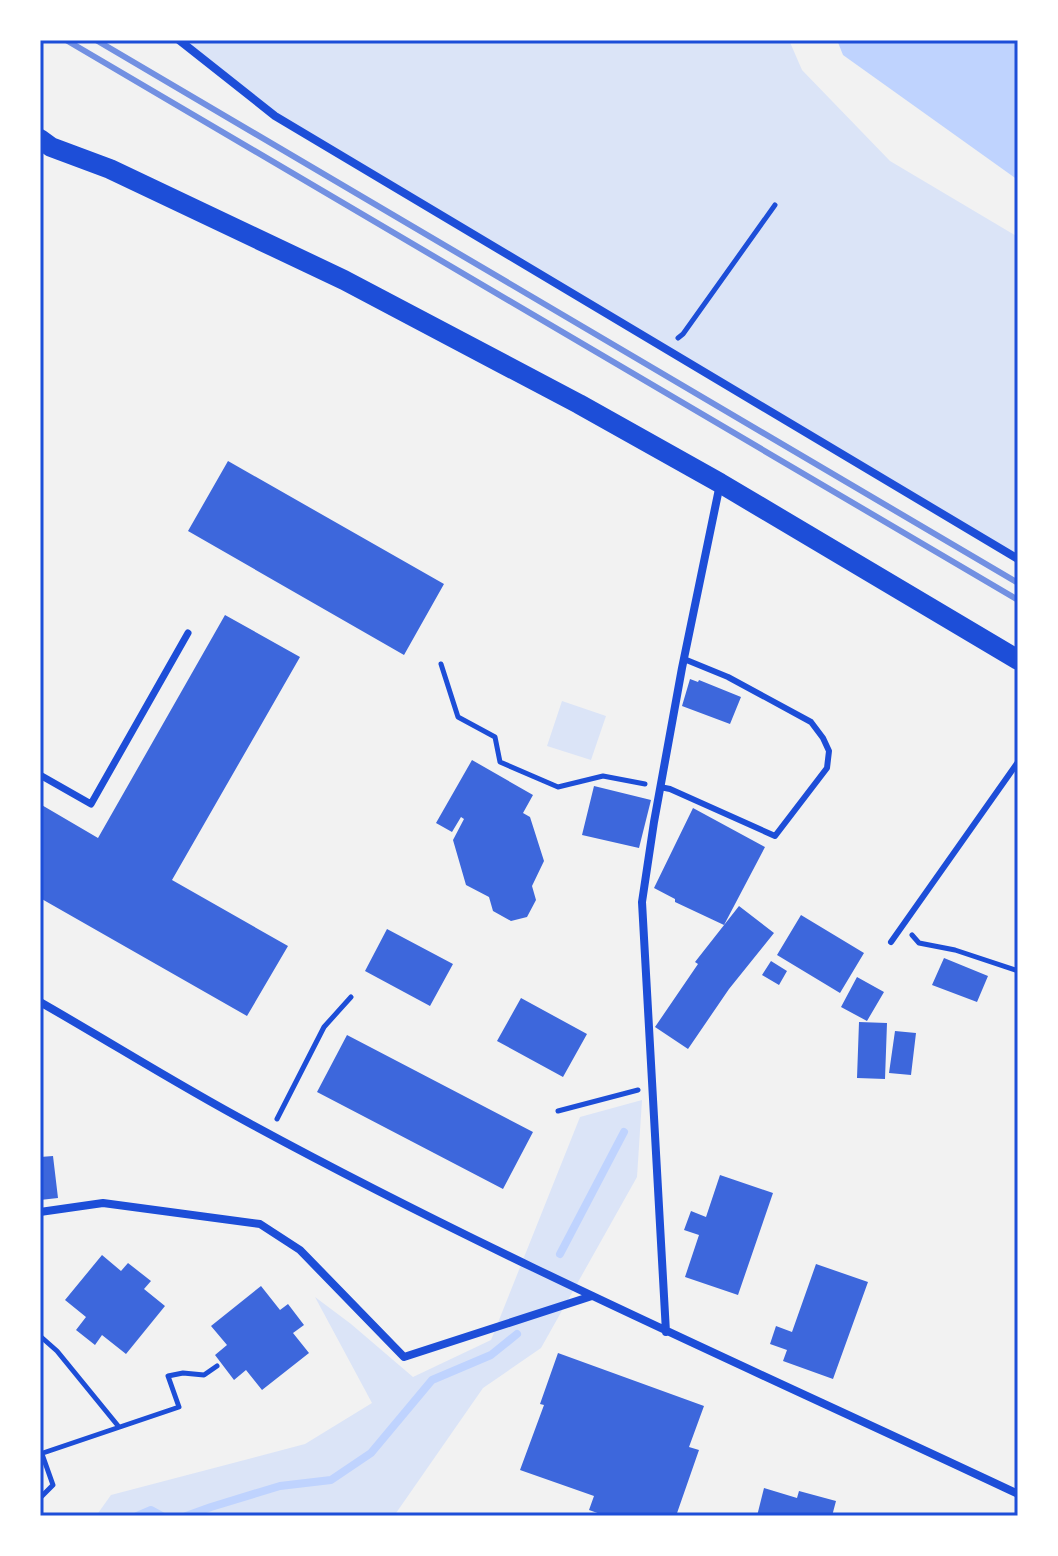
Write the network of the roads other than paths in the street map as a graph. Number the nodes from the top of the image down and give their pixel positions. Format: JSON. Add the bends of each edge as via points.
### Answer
{"nodes":[{"id":1,"x":179,"y":40,"type":"edge"},
{"id":2,"x":44,"y":144,"type":"edge"},
{"id":3,"x":720,"y":483,"type":"junction"},
{"id":4,"x":1018,"y":559,"type":"edge"},
{"id":5,"x":188,"y":633,"type":"dead end"},
{"id":6,"x":684,"y":659,"type":"junction"},
{"id":7,"x":1018,"y":660,"type":"edge"},
{"id":8,"x":1018,"y":762,"type":"edge"},
{"id":9,"x":40,"y":775,"type":"edge"},
{"id":10,"x":660,"y":787,"type":"junction"},
{"id":11,"x":891,"y":942,"type":"dead end"},
{"id":12,"x":40,"y":1002,"type":"edge"},
{"id":13,"x":40,"y":1212,"type":"edge"},
{"id":14,"x":592,"y":1296,"type":"junction"},
{"id":15,"x":666,"y":1332,"type":"junction"},
{"id":16,"x":1018,"y":1494,"type":"edge"}],
"edges":[{"from":1,"to":4,"type":"street","via":[[275,116]]},
{"from":2,"to":3,"type":"main road","via":[[110,169],[344,280]]},
{"from":3,"to":6,"type":"street"},
{"from":3,"to":7,"type":"main road"},
{"from":5,"to":9,"type":"street","via":[[91,804]]},
{"from":6,"to":10,"type":"street"},
{"from":6,"to":10,"type":"lane","via":[[811,722],[829,751],[827,768],[775,836]]},
{"from":8,"to":11,"type":"lane"},
{"from":10,"to":15,"type":"street","via":[[642,902]]},
{"from":12,"to":14,"type":"street","via":[[258,1128]]},
{"from":13,"to":14,"type":"street","via":[[103,1203],[260,1224],[300,1250],[404,1357]]},
{"from":14,"to":15,"type":"street"},
{"from":15,"to":16,"type":"street"}]}
